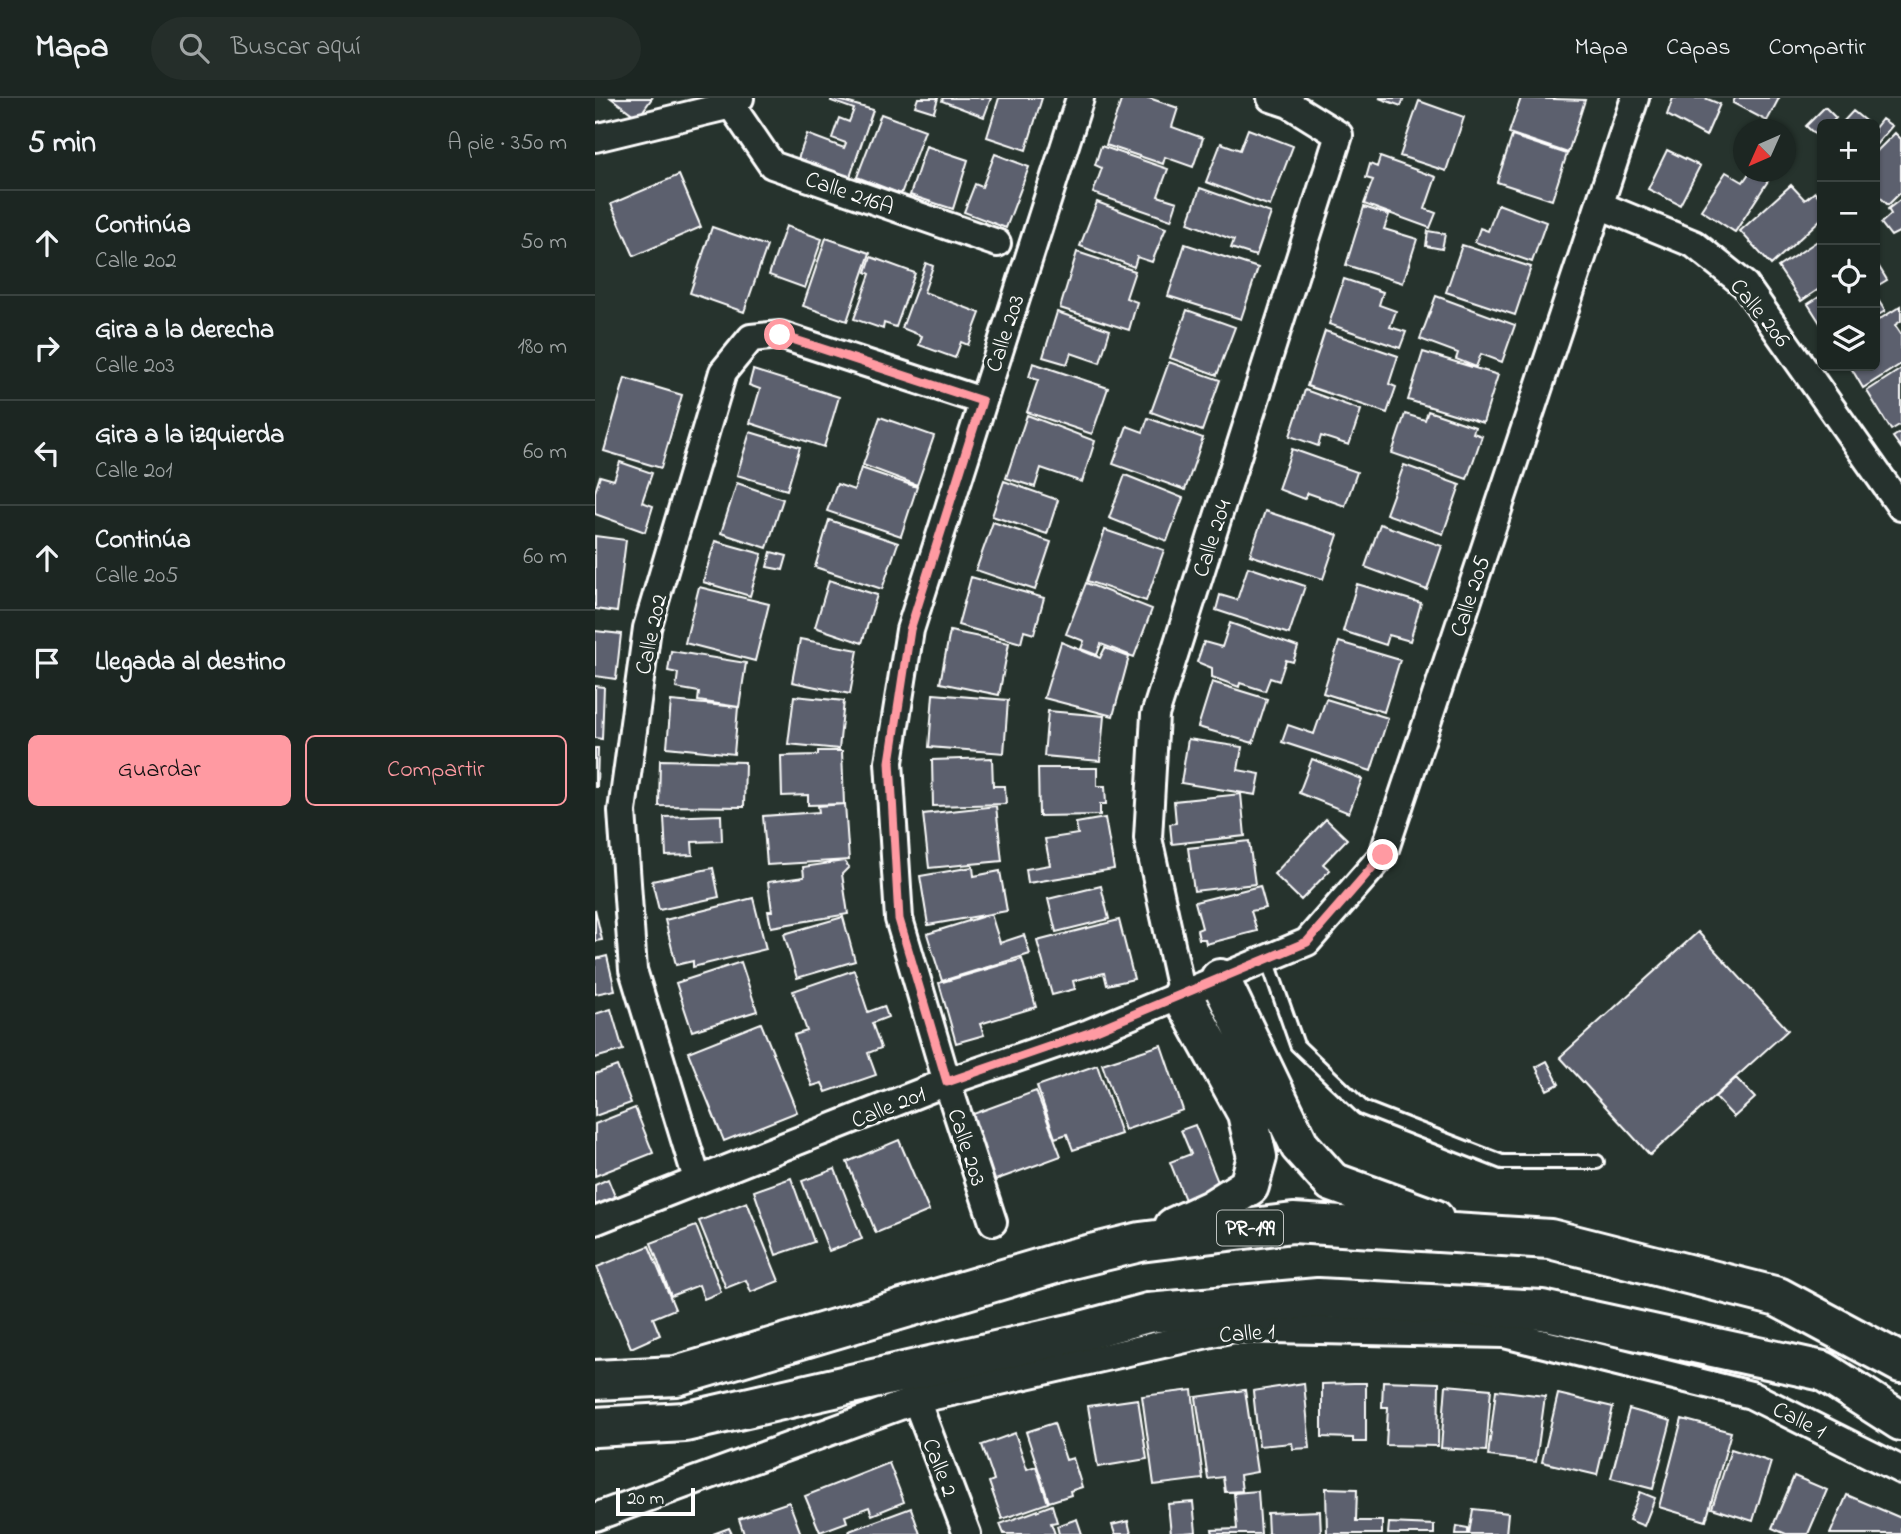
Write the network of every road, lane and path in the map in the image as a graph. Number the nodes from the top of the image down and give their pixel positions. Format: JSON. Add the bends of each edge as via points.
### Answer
{"nodes":[{"id":1,"x":1080,"y":98,"type":"edge"},
{"id":2,"x":1271,"y":98,"type":"edge"},
{"id":3,"x":1635,"y":98,"type":"edge"},
{"id":4,"x":735,"y":102,"type":"edge"},
{"id":5,"x":595,"y":138,"type":"edge"},
{"id":6,"x":1599,"y":205,"type":"junction"},
{"id":7,"x":997,"y":243,"type":"dead end"},
{"id":8,"x":982,"y":401,"type":"junction"},
{"id":9,"x":1901,"y":507,"type":"edge"},
{"id":10,"x":1267,"y":959,"type":"junction"},
{"id":11,"x":1220,"y":979,"type":"junction"},
{"id":12,"x":1182,"y":995,"type":"junction"},
{"id":13,"x":947,"y":1082,"type":"junction"},
{"id":14,"x":1597,"y":1162,"type":"dead end"},
{"id":15,"x":697,"y":1179,"type":"junction"},
{"id":16,"x":595,"y":1221,"type":"edge"},
{"id":17,"x":993,"y":1222,"type":"dead end"},
{"id":18,"x":1486,"y":1235,"type":"junction"},
{"id":19,"x":1140,"y":1242,"type":"junction"},
{"id":20,"x":1901,"y":1363,"type":"edge"},
{"id":21,"x":595,"y":1380,"type":"edge"},
{"id":22,"x":916,"y":1400,"type":"junction"},
{"id":23,"x":1901,"y":1421,"type":"edge"},
{"id":24,"x":595,"y":1427,"type":"edge"},
{"id":25,"x":1901,"y":1470,"type":"edge"},
{"id":26,"x":595,"y":1517,"type":"edge"},
{"id":27,"x":967,"y":1534,"type":"edge"}],
"edges":[{"from":1,"to":8,"type":"street","name":"Calle 203"},
{"from":2,"to":12,"type":"street","name":"Calle 204","via":[[1339,135],[1155,715],[1148,838]]},
{"from":3,"to":6,"type":"street","name":"Calle 205"},
{"from":4,"to":5,"type":"street"},
{"from":4,"to":7,"type":"street","name":"Calle 216A","via":[[772,165]]},
{"from":6,"to":9,"type":"street","name":"Calle 206","via":[[1694,244],[1745,285]]},
{"from":6,"to":10,"type":"street","name":"Calle 205","via":[[1383,855],[1307,942]]},
{"from":8,"to":13,"type":"street","name":"Calle 203","via":[[910,630],[890,762],[899,919]]},
{"from":8,"to":15,"type":"street","name":"Calle 202","via":[[780,335],[751,338],[723,372],[647,628],[622,811],[633,970]]},
{"from":10,"to":11,"type":"street","name":"Calle 205"},
{"from":10,"to":14,"type":"lane","via":[[1297,1045],[1363,1108],[1502,1162]]},
{"from":11,"to":12,"type":"street","name":"Calle 205"},
{"from":11,"to":18,"type":"main road","via":[[1300,1146],[1332,1182]]},
{"from":12,"to":13,"type":"street","name":"Calle 201"},
{"from":12,"to":19,"type":"main road","via":[[1247,1113],[1257,1157],[1249,1186],[1211,1210]]},
{"from":13,"to":15,"type":"street","name":"Calle 201"},
{"from":13,"to":17,"type":"street","name":"Calle 203"},
{"from":15,"to":16,"type":"street","name":"Calle 201"},
{"from":18,"to":19,"type":"main road","number":"PR-199","via":[[1293,1223]]},
{"from":18,"to":20,"type":"main road","number":"PR-199","via":[[1550,1239],[1778,1297]]},
{"from":19,"to":21,"type":"main road","number":"PR-199","via":[[676,1376]]},
{"from":22,"to":25,"type":"street","name":"Calle 1","via":[[1234,1328],[1504,1334],[1751,1395]]},
{"from":22,"to":26,"type":"street","name":"Calle 1"},
{"from":22,"to":27,"type":"street","name":"Calle 2"},
{"from":23,"to":24,"type":"main road","via":[[1822,1371],[1542,1310],[1318,1298],[1148,1313],[685,1422]]}]}
